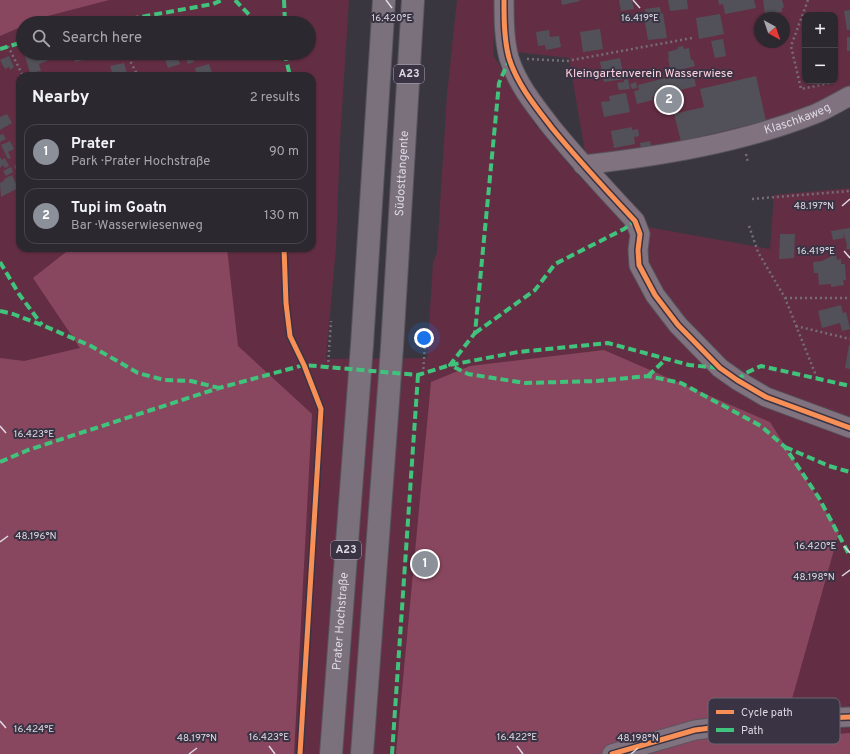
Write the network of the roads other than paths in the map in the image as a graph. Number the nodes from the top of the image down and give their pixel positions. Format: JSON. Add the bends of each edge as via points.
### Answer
{"nodes":[{"id":1,"x":384,"y":0,"type":"edge"},
{"id":2,"x":413,"y":0,"type":"edge"},
{"id":3,"x":504,"y":0,"type":"edge"},
{"id":4,"x":850,"y":96,"type":"edge"},
{"id":5,"x":583,"y":165,"type":"junction"},
{"id":6,"x":850,"y":428,"type":"edge"},
{"id":7,"x":840,"y":717,"type":"edge"},
{"id":8,"x":850,"y":717,"type":"edge"},
{"id":9,"x":708,"y":728,"type":"edge"},
{"id":10,"x":331,"y":754,"type":"edge"},
{"id":11,"x":362,"y":754,"type":"edge"},
{"id":12,"x":612,"y":754,"type":"edge"}],
"edges":[{"from":1,"to":10,"type":"highway","name":"Prater Hochstraße","number":"A23","via":[[362,345]]},
{"from":2,"to":11,"type":"highway","name":"Südosttangente","number":"A23","via":[[392,347]]},
{"from":3,"to":5,"type":"street","via":[[506,37],[510,58],[519,81],[531,102]]},
{"from":4,"to":5,"type":"street","name":"Klaschkaweg","via":[[816,113],[744,137],[645,157]]},
{"from":5,"to":6,"type":"street","via":[[635,221],[640,234],[639,265],[655,296],[678,325],[720,368],[766,397]]},
{"from":7,"to":8,"type":"street"},
{"from":9,"to":12,"type":"street"}]}
